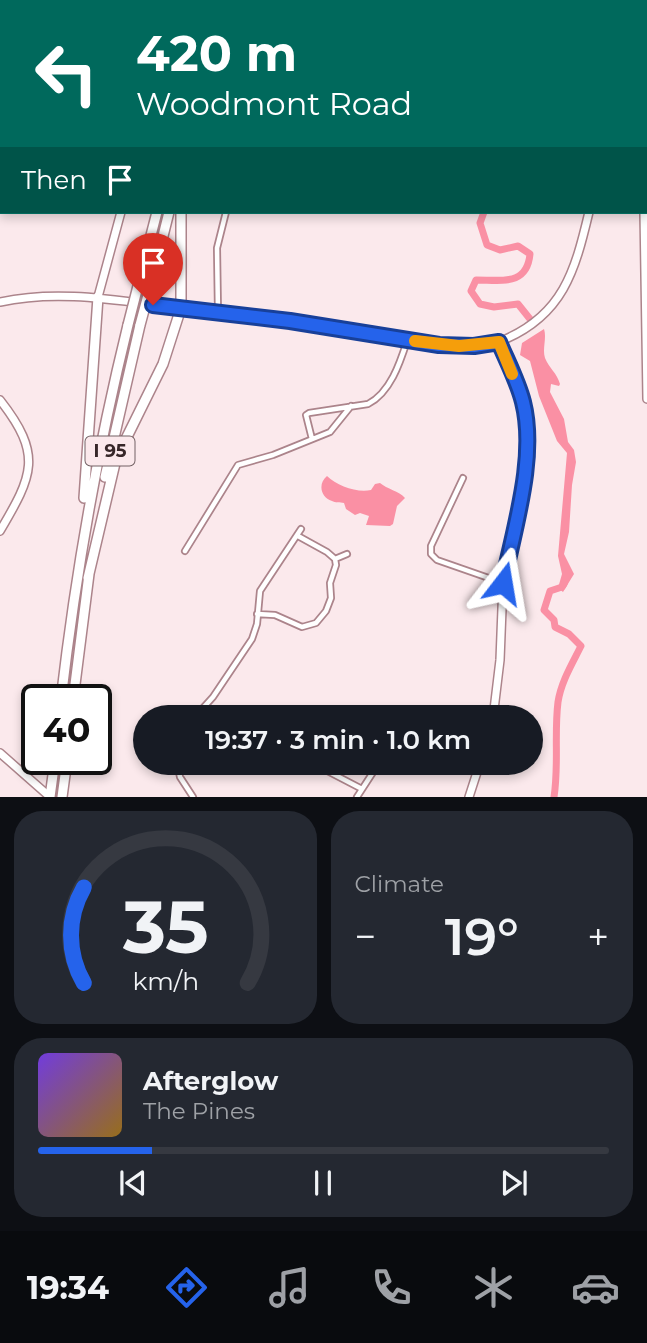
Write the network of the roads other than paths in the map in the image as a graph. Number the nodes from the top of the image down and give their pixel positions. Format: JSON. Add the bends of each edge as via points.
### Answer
{"nodes":[{"id":1,"x":120,"y":214,"type":"edge"},
{"id":2,"x":156,"y":214,"type":"edge"},
{"id":3,"x":168,"y":214,"type":"edge"},
{"id":4,"x":181,"y":214,"type":"edge"},
{"id":5,"x":226,"y":214,"type":"edge"},
{"id":6,"x":589,"y":214,"type":"edge"},
{"id":7,"x":644,"y":214,"type":"edge"},
{"id":8,"x":98,"y":298,"type":"junction"},
{"id":9,"x":0,"y":302,"type":"edge"},
{"id":10,"x":181,"y":308,"type":"junction"},
{"id":11,"x":218,"y":312,"type":"junction"},
{"id":12,"x":408,"y":340,"type":"junction"},
{"id":13,"x":499,"y":342,"type":"junction"},
{"id":14,"x":647,"y":399,"type":"edge"},
{"id":15,"x":0,"y":400,"type":"edge"},
{"id":16,"x":351,"y":406,"type":"junction"},
{"id":17,"x":312,"y":439,"type":"junction"},
{"id":18,"x":463,"y":478,"type":"dead end"},
{"id":19,"x":301,"y":529,"type":"dead end"},
{"id":20,"x":0,"y":531,"type":"edge"},
{"id":21,"x":298,"y":536,"type":"junction"},
{"id":22,"x":80,"y":549,"type":"junction"},
{"id":23,"x":185,"y":551,"type":"dead end"},
{"id":24,"x":347,"y":554,"type":"dead end"},
{"id":25,"x":335,"y":559,"type":"junction"},
{"id":26,"x":88,"y":578,"type":"junction"},
{"id":27,"x":503,"y":583,"type":"junction"},
{"id":28,"x":257,"y":614,"type":"junction"},
{"id":29,"x":63,"y":684,"type":"edge"},
{"id":30,"x":75,"y":684,"type":"edge"},
{"id":31,"x":206,"y":705,"type":"edge"},
{"id":32,"x":495,"y":705,"type":"edge"},
{"id":33,"x":0,"y":753,"type":"edge"},
{"id":34,"x":52,"y":775,"type":"edge"},
{"id":35,"x":64,"y":775,"type":"edge"},
{"id":36,"x":180,"y":775,"type":"edge"},
{"id":37,"x":335,"y":775,"type":"edge"},
{"id":38,"x":371,"y":775,"type":"edge"},
{"id":39,"x":476,"y":775,"type":"edge"},
{"id":40,"x":362,"y":789,"type":"junction"},
{"id":41,"x":48,"y":795,"type":"edge"},
{"id":42,"x":191,"y":795,"type":"edge"},
{"id":43,"x":62,"y":797,"type":"edge"},
{"id":44,"x":183,"y":797,"type":"edge"},
{"id":45,"x":357,"y":797,"type":"edge"},
{"id":46,"x":469,"y":797,"type":"edge"}],
"edges":[{"from":1,"to":8,"type":"main road"},
{"from":2,"to":22,"type":"highway","number":"I 95","bridge":true,"via":[[99,449]]},
{"from":3,"to":26,"type":"highway","number":"I 95","bridge":true,"via":[[109,457]]},
{"from":4,"to":10,"type":"highway"},
{"from":5,"to":11,"type":"street","via":[[217,248]]},
{"from":6,"to":13,"type":"main road","via":[[577,261],[560,296],[536,322]]},
{"from":7,"to":14,"type":"main road"},
{"from":8,"to":9,"type":"main road","via":[[40,296]]},
{"from":8,"to":10,"type":"main road"},
{"from":8,"to":22,"type":"highway"},
{"from":10,"to":11,"type":"main road"},
{"from":10,"to":26,"type":"highway","via":[[163,364],[116,459]]},
{"from":11,"to":12,"type":"main road"},
{"from":12,"to":13,"type":"main road","via":[[459,346]]},
{"from":12,"to":16,"type":"street","via":[[397,369],[379,396],[368,404]]},
{"from":13,"to":27,"type":"main road","via":[[523,400],[527,435],[516,530]]},
{"from":15,"to":20,"type":"main road","via":[[20,428],[29,462],[25,485]]},
{"from":16,"to":17,"type":"street","via":[[330,432]]},
{"from":16,"to":17,"type":"street","via":[[307,414]]},
{"from":17,"to":23,"type":"street","via":[[239,465]]},
{"from":18,"to":27,"type":"street","via":[[431,554]]},
{"from":19,"to":21,"type":"street"},
{"from":21,"to":25,"type":"street"},
{"from":21,"to":28,"type":"street","via":[[262,587]]},
{"from":22,"to":29,"type":"highway","number":"I 95"},
{"from":24,"to":25,"type":"street"},
{"from":25,"to":28,"type":"street","via":[[330,603],[316,622],[298,626],[275,615]]},
{"from":26,"to":30,"type":"highway","number":"I 95"},
{"from":27,"to":32,"type":"main road"},
{"from":28,"to":31,"type":"street","via":[[247,647]]},
{"from":33,"to":41,"type":"main road"},
{"from":34,"to":41,"type":"highway"},
{"from":35,"to":43,"type":"highway"},
{"from":36,"to":42,"type":"street"},
{"from":37,"to":40,"type":"street"},
{"from":38,"to":40,"type":"street"},
{"from":39,"to":46,"type":"main road"},
{"from":40,"to":45,"type":"street"},
{"from":42,"to":44,"type":"street"}]}
